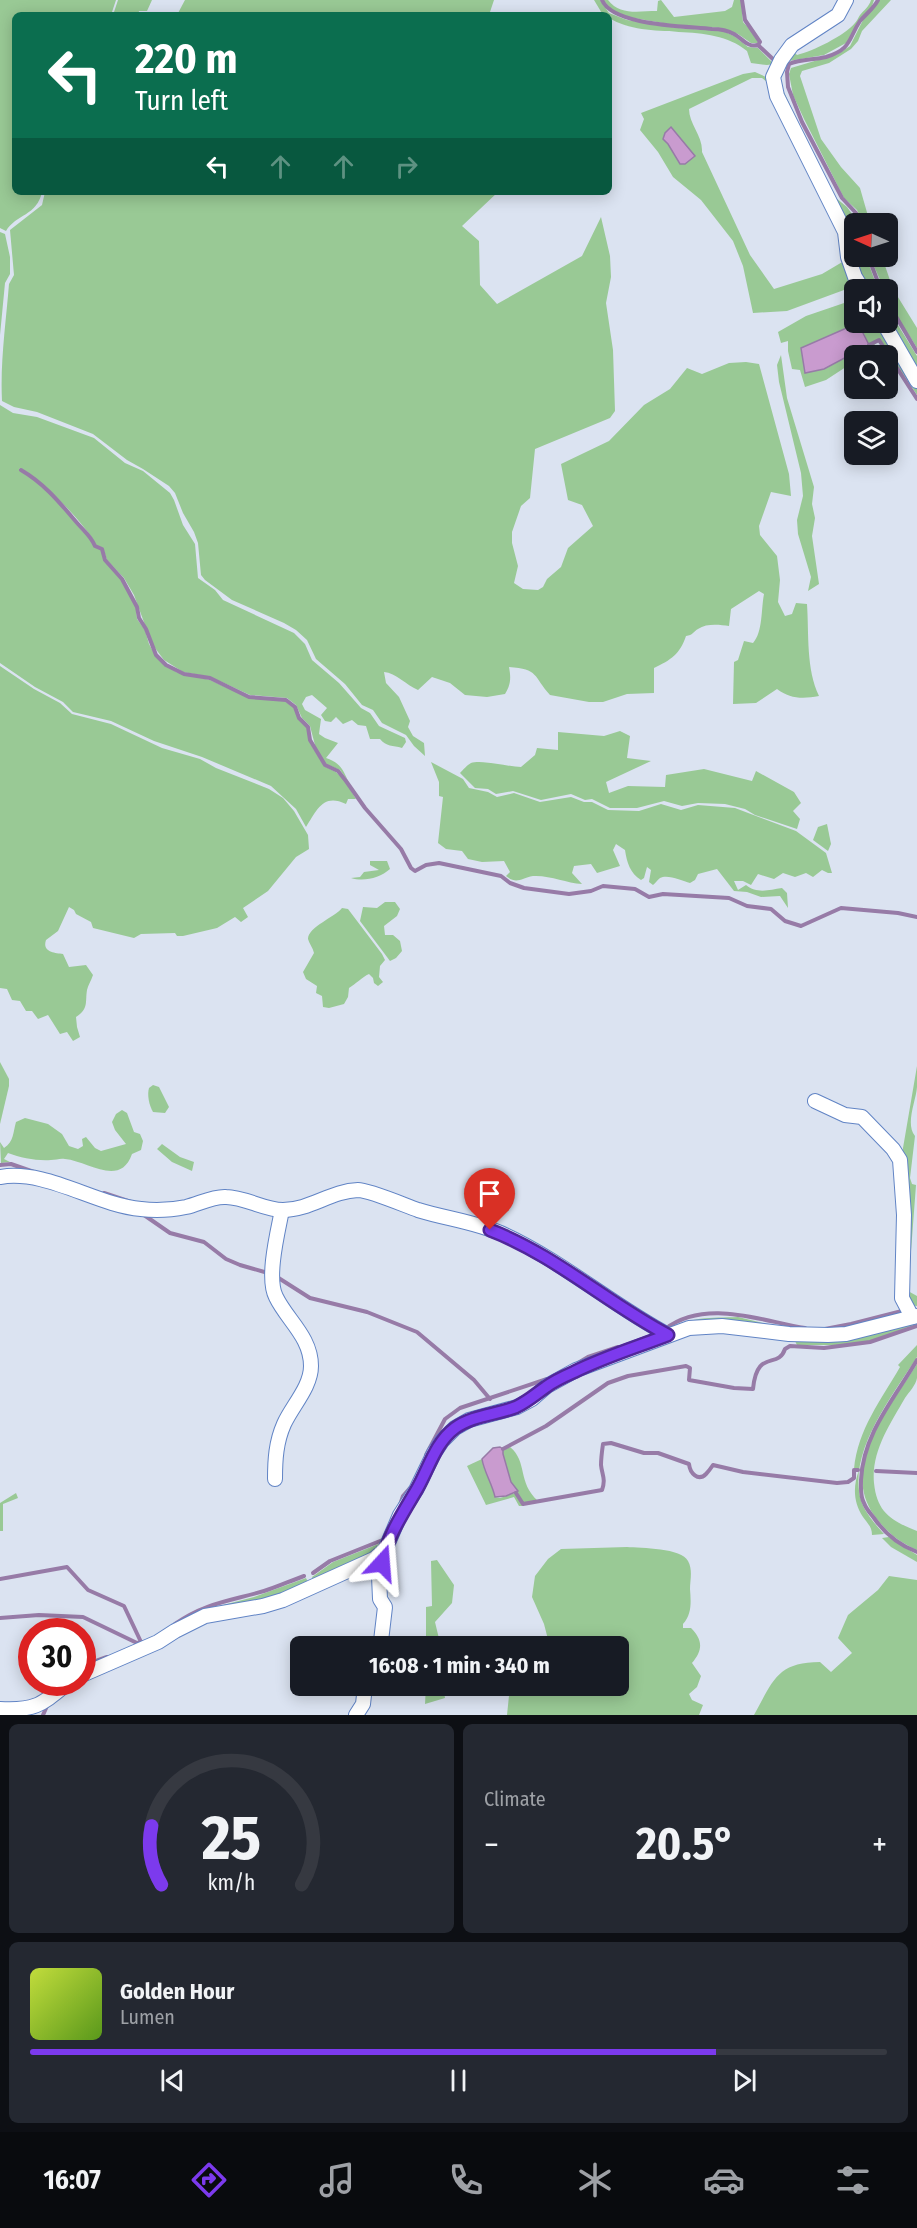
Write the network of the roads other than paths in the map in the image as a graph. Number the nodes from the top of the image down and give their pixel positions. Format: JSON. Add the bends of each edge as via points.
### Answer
{"nodes":[{"id":1,"x":846,"y":0,"type":"edge"},
{"id":2,"x":856,"y":279,"type":"edge"},
{"id":3,"x":889,"y":333,"type":"edge"},
{"id":4,"x":917,"y":381,"type":"edge"},
{"id":5,"x":815,"y":1101,"type":"dead end"},
{"id":6,"x":0,"y":1177,"type":"edge"},
{"id":7,"x":282,"y":1210,"type":"junction"},
{"id":8,"x":914,"y":1317,"type":"edge"},
{"id":9,"x":668,"y":1335,"type":"junction"},
{"id":10,"x":275,"y":1479,"type":"dead end"},
{"id":11,"x":385,"y":1550,"type":"junction"},
{"id":12,"x":382,"y":1636,"type":"edge"},
{"id":13,"x":96,"y":1669,"type":"edge"},
{"id":14,"x":53,"y":1696,"type":"edge"},
{"id":15,"x":364,"y":1696,"type":"edge"},
{"id":16,"x":0,"y":1709,"type":"edge"},
{"id":17,"x":356,"y":1715,"type":"edge"}],
"edges":[{"from":1,"to":2,"type":"street","via":[[838,15],[792,45],[773,77],[777,96],[845,232]]},
{"from":3,"to":4,"type":"street"},
{"from":5,"to":8,"type":"street","via":[[845,1115],[862,1117],[900,1160],[904,1196],[902,1298]]},
{"from":6,"to":7,"type":"street","via":[[27,1176],[140,1209],[185,1207],[223,1196]]},
{"from":7,"to":9,"type":"street","via":[[310,1206],[340,1193],[360,1190],[441,1217],[476,1224],[537,1252]]},
{"from":7,"to":10,"type":"street","via":[[272,1275],[275,1296],[302,1333],[311,1366],[279,1438]]},
{"from":8,"to":9,"type":"street","via":[[828,1335],[722,1326],[689,1328]]},
{"from":9,"to":11,"type":"street","via":[[576,1370],[517,1407],[454,1428],[434,1453]]},
{"from":11,"to":12,"type":"street","via":[[379,1576],[380,1599],[385,1608]]},
{"from":11,"to":13,"type":"street","via":[[374,1559],[283,1600],[206,1616]]},
{"from":14,"to":16,"type":"street","via":[[45,1703],[16,1710]]},
{"from":15,"to":17,"type":"street"}]}
